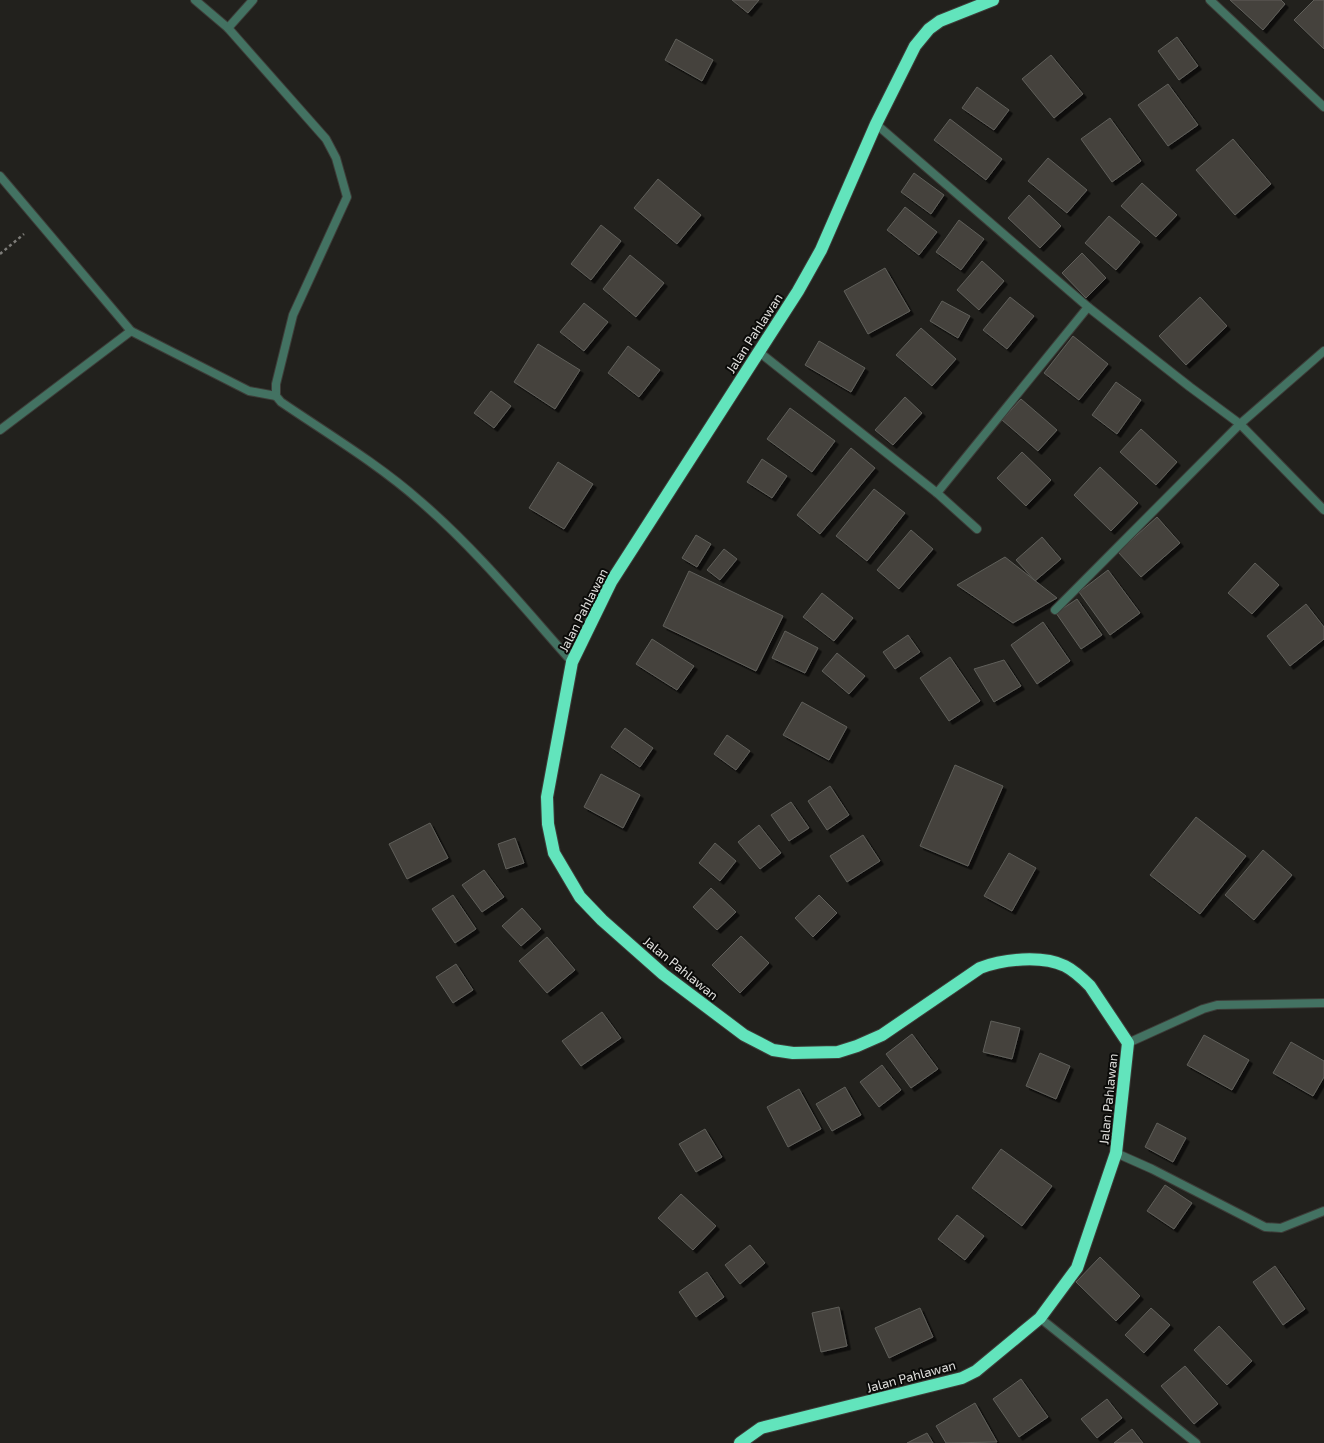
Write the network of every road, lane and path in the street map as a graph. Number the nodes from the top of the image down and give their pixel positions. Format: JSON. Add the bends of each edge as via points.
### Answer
{"nodes":[{"id":1,"x":195,"y":0,"type":"edge"},
{"id":2,"x":252,"y":0,"type":"edge"},
{"id":3,"x":993,"y":0,"type":"edge"},
{"id":4,"x":1210,"y":0,"type":"edge"},
{"id":5,"x":228,"y":28,"type":"junction"},
{"id":6,"x":1324,"y":107,"type":"edge"},
{"id":7,"x":876,"y":124,"type":"junction"},
{"id":8,"x":0,"y":176,"type":"edge"},
{"id":9,"x":39,"y":222,"type":"junction"},
{"id":10,"x":0,"y":254,"type":"edge"},
{"id":11,"x":1088,"y":307,"type":"junction"},
{"id":12,"x":131,"y":332,"type":"junction"},
{"id":13,"x":1324,"y":351,"type":"edge"},
{"id":14,"x":759,"y":352,"type":"junction"},
{"id":15,"x":276,"y":396,"type":"junction"},
{"id":16,"x":1240,"y":424,"type":"junction"},
{"id":17,"x":0,"y":430,"type":"edge"},
{"id":18,"x":937,"y":493,"type":"junction"},
{"id":19,"x":1324,"y":510,"type":"edge"},
{"id":20,"x":977,"y":529,"type":"dead end"},
{"id":21,"x":1055,"y":610,"type":"dead end"},
{"id":22,"x":572,"y":662,"type":"junction"},
{"id":23,"x":1324,"y":1003,"type":"edge"},
{"id":24,"x":1128,"y":1043,"type":"junction"},
{"id":25,"x":1116,"y":1153,"type":"junction"},
{"id":26,"x":1324,"y":1210,"type":"edge"},
{"id":27,"x":1040,"y":1318,"type":"junction"},
{"id":28,"x":740,"y":1443,"type":"edge"},
{"id":29,"x":1196,"y":1443,"type":"edge"}],
"edges":[{"from":1,"to":5,"type":"street"},
{"from":2,"to":5,"type":"street"},
{"from":3,"to":7,"type":"highway","name":"Jalan Pahlawan","via":[[952,16],[929,29],[915,46]]},
{"from":4,"to":6,"type":"street"},
{"from":5,"to":15,"type":"street","via":[[326,139],[336,158],[347,197],[293,315],[276,384]]},
{"from":7,"to":11,"type":"street"},
{"from":7,"to":14,"type":"highway","name":"Jalan Pahlawan","via":[[821,250]]},
{"from":8,"to":9,"type":"street"},
{"from":9,"to":10,"type":"path"},
{"from":9,"to":12,"type":"street"},
{"from":11,"to":16,"type":"street"},
{"from":11,"to":18,"type":"street"},
{"from":12,"to":15,"type":"street","via":[[249,391]]},
{"from":12,"to":17,"type":"street"},
{"from":13,"to":16,"type":"street"},
{"from":14,"to":18,"type":"street"},
{"from":14,"to":22,"type":"highway","name":"Jalan Pahlawan","via":[[611,582]]},
{"from":15,"to":22,"type":"street","via":[[419,500],[460,537]]},
{"from":16,"to":19,"type":"street"},
{"from":16,"to":21,"type":"street"},
{"from":18,"to":20,"type":"street"},
{"from":22,"to":24,"type":"highway","name":"Jalan Pahlawan","via":[[547,797],[548,824],[554,853],[580,897],[602,920],[663,974],[744,1035],[773,1050],[793,1053],[838,1052],[882,1035],[980,968],[1011,959],[1054,963],[1083,978]]},
{"from":23,"to":24,"type":"street","via":[[1217,1005]]},
{"from":24,"to":25,"type":"highway","name":"Jalan Pahlawan"},
{"from":25,"to":26,"type":"street","via":[[1265,1227],[1282,1228]]},
{"from":25,"to":27,"type":"highway","name":"Jalan Pahlawan","via":[[1076,1268]]},
{"from":27,"to":28,"type":"highway","name":"Jalan Pahlawan","via":[[976,1371],[962,1378],[762,1428]]},
{"from":27,"to":29,"type":"street"}]}
